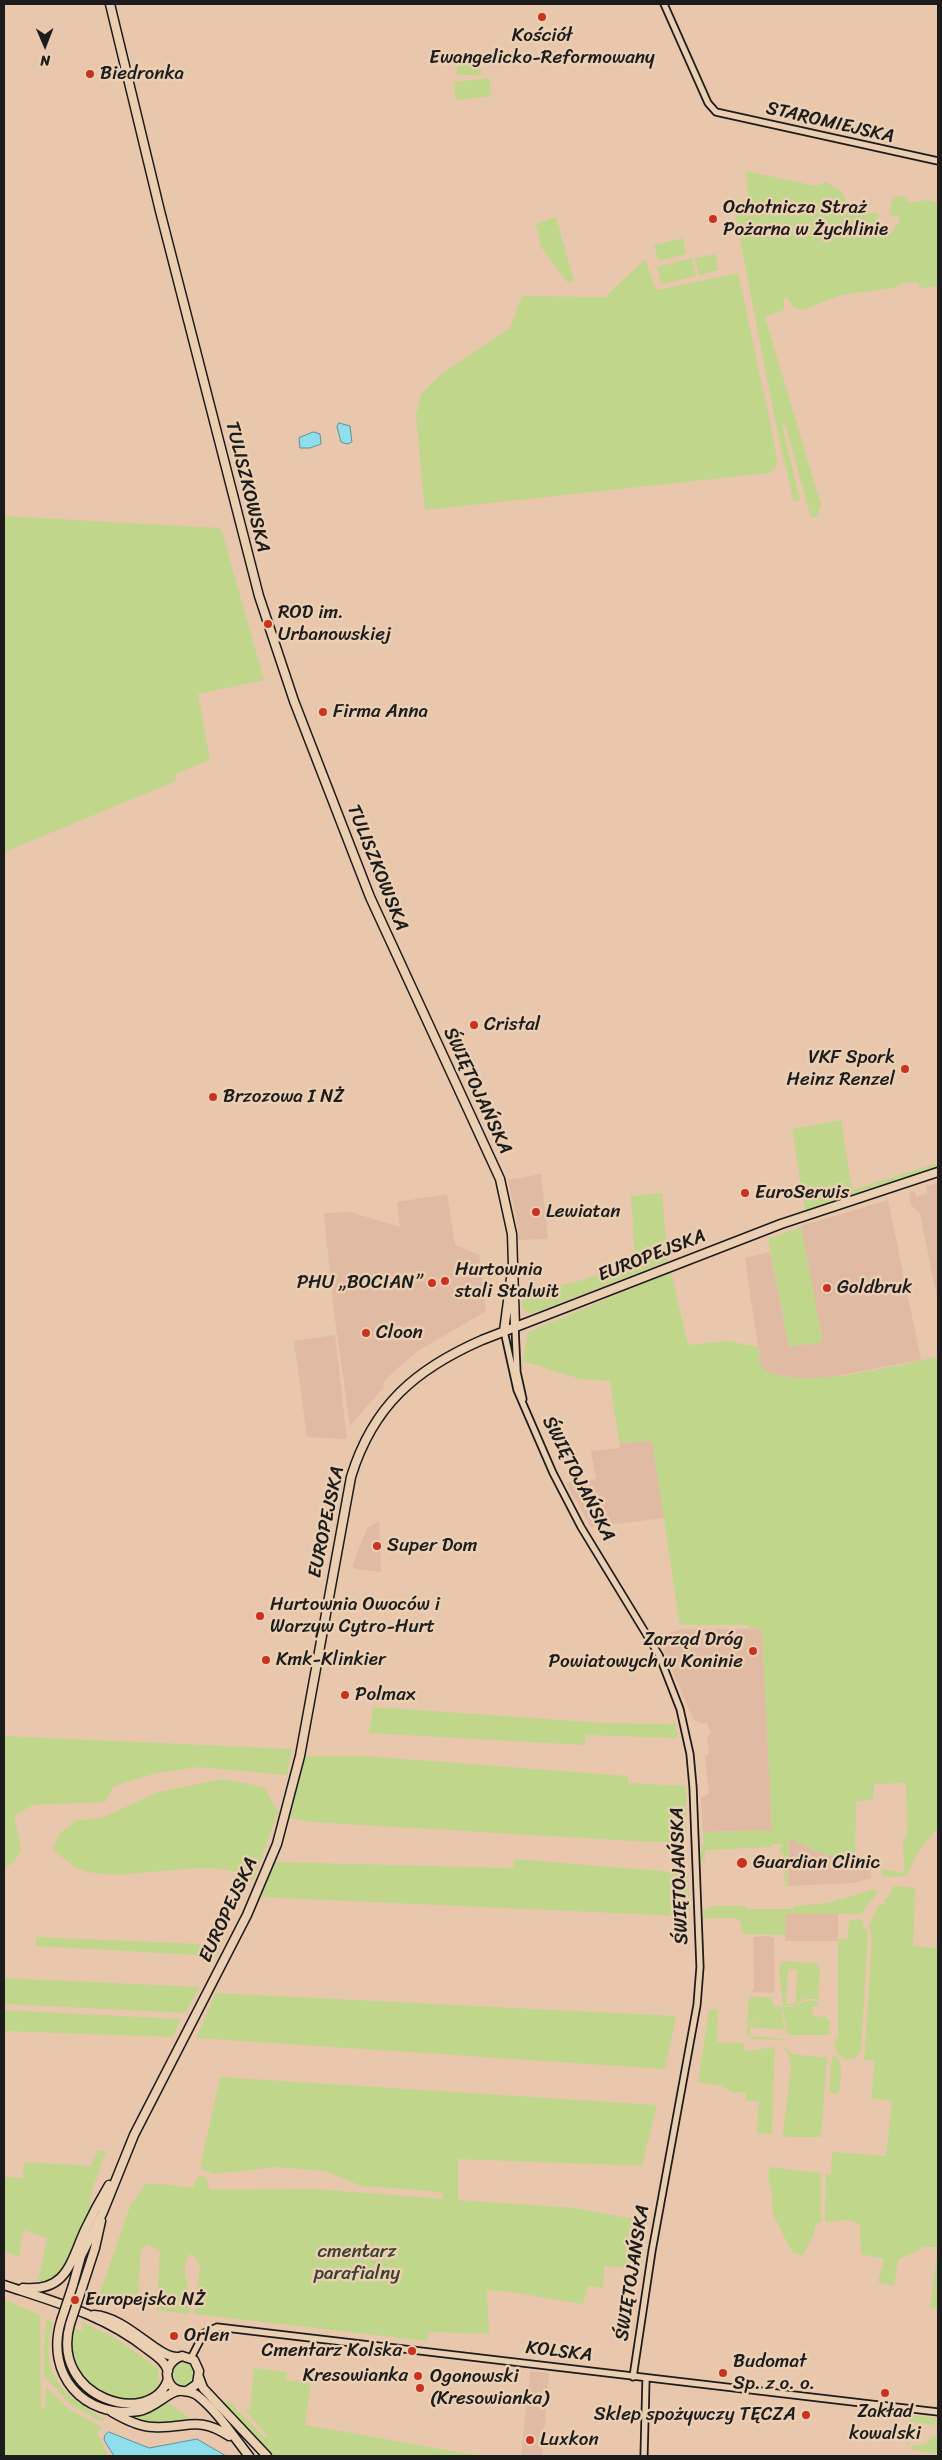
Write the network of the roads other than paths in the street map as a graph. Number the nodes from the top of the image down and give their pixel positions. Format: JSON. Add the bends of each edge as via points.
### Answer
{"nodes":[{"id":1,"x":110,"y":4,"type":"edge"},
{"id":2,"x":664,"y":4,"type":"edge"},
{"id":3,"x":938,"y":161,"type":"edge"},
{"id":4,"x":399,"y":964,"type":"joint"},
{"id":5,"x":938,"y":1172,"type":"edge"},
{"id":6,"x":513,"y":1267,"type":"junction"},
{"id":7,"x":515,"y":1327,"type":"junction"},
{"id":8,"x":504,"y":1331,"type":"junction"},
{"id":9,"x":524,"y":1408,"type":"junction"},
{"id":10,"x":119,"y":2169,"type":"junction"},
{"id":11,"x":103,"y":2212,"type":"junction"},
{"id":12,"x":6,"y":2285,"type":"edge"},
{"id":13,"x":92,"y":2315,"type":"junction"},
{"id":14,"x":182,"y":2356,"type":"junction"},
{"id":15,"x":192,"y":2358,"type":"junction"},
{"id":16,"x":168,"y":2371,"type":"junction"},
{"id":17,"x":199,"y":2376,"type":"junction"},
{"id":18,"x":633,"y":2377,"type":"junction"},
{"id":19,"x":168,"y":2379,"type":"junction"},
{"id":20,"x":646,"y":2379,"type":"junction"},
{"id":21,"x":183,"y":2391,"type":"junction"},
{"id":22,"x":108,"y":2410,"type":"junction"},
{"id":23,"x":938,"y":2412,"type":"edge"},
{"id":24,"x":237,"y":2441,"type":"junction"},
{"id":25,"x":249,"y":2456,"type":"edge"},
{"id":26,"x":267,"y":2456,"type":"edge"},
{"id":27,"x":644,"y":2456,"type":"edge"}],
"edges":[{"from":1,"to":4,"type":"main road","name":"TULISZKOWSKA","via":[[260,596],[303,726]]},
{"from":2,"to":3,"type":"street","name":"STAROMIEJSKA","via":[[708,103],[716,112]]},
{"from":4,"to":6,"type":"main road","name":"ŚWIĘTOJAŃSKA","via":[[498,1174],[510,1218]]},
{"from":5,"to":7,"type":"main road","name":"EUROPEJSKA","via":[[781,1224]]},
{"from":6,"to":7,"type":"main road","name":"ŚWIĘTOJAŃSKA"},
{"from":6,"to":8,"type":"main road","name":"ŚWIĘTOJAŃSKA"},
{"from":7,"to":8,"type":"main road","name":"EUROPEJSKA"},
{"from":7,"to":9,"type":"street","name":"ŚWIĘTOJAŃSKA","via":[[517,1372]]},
{"from":8,"to":9,"type":"street","name":"ŚWIĘTOJAŃSKA","via":[[512,1374]]},
{"from":8,"to":10,"type":"main road","name":"EUROPEJSKA","via":[[451,1354],[422,1372],[392,1400],[361,1448],[345,1502],[297,1770],[277,1844],[247,1915]]},
{"from":9,"to":18,"type":"street","name":"ŚWIĘTOJAŃSKA","via":[[564,1497],[664,1664],[680,1709],[691,1766],[700,1967],[697,2006],[649,2268]]},
{"from":10,"to":11,"type":"main road","name":"EUROPEJSKA"},
{"from":10,"to":12,"type":"main road","via":[[93,2212],[61,2278],[41,2288]]},
{"from":11,"to":19,"type":"main road","name":"EUROPEJSKA","bridge":true,"via":[[95,2248],[70,2324],[66,2345],[69,2363],[76,2377],[92,2391],[114,2401],[145,2401],[160,2393]]},
{"from":11,"to":22,"type":"main road","name":"EUROPEJSKA","bridge":true,"via":[[81,2256],[55,2345],[62,2374],[81,2396]]},
{"from":12,"to":13,"type":"main road"},
{"from":13,"to":14,"type":"main road","via":[[103,2315],[123,2324],[170,2356]]},
{"from":13,"to":16,"type":"main road","via":[[138,2342],[164,2363]]},
{"from":14,"to":15,"type":"main road"},
{"from":14,"to":16,"type":"main road","via":[[172,2362]]},
{"from":15,"to":17,"type":"main road"},
{"from":15,"to":18,"type":"street","name":"KOLSKA","via":[[207,2330],[215,2327]]},
{"from":16,"to":19,"type":"main road"},
{"from":17,"to":21,"type":"main road","via":[[196,2386]]},
{"from":17,"to":26,"type":"main road","via":[[202,2386]]},
{"from":18,"to":20,"type":"street","name":"KOLSKA"},
{"from":19,"to":21,"type":"main road","via":[[173,2387]]},
{"from":20,"to":23,"type":"street","name":"KOLSKA"},
{"from":20,"to":27,"type":"street"},
{"from":21,"to":22,"type":"main road","name":"EUROPEJSKA","via":[[174,2392],[148,2408],[132,2412]]},
{"from":21,"to":24,"type":"main road","via":[[198,2395]]},
{"from":22,"to":24,"type":"main road","via":[[136,2424],[152,2427],[209,2425]]},
{"from":24,"to":25,"type":"main road"}]}
